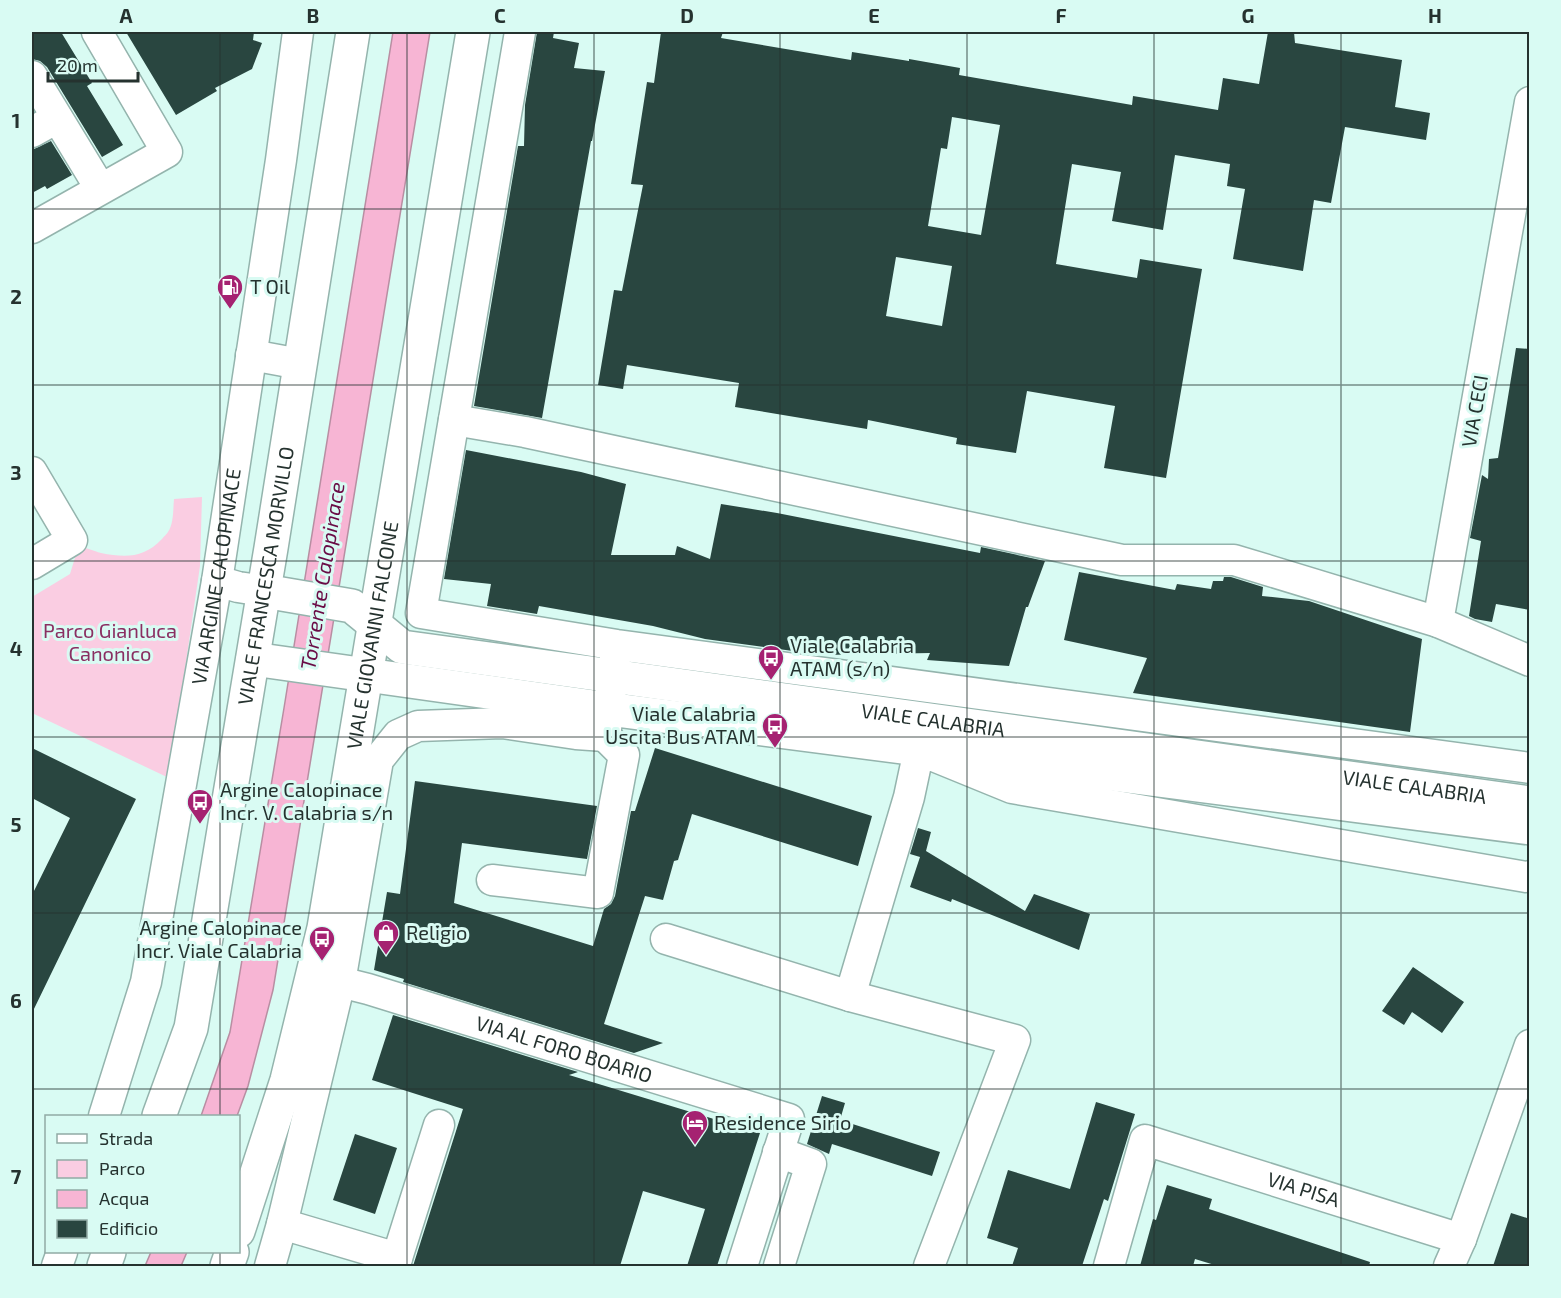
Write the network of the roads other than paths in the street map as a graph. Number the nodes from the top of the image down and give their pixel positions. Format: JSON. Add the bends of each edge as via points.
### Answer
{"nodes":[{"id":1,"x":97,"y":32,"type":"edge"},
{"id":2,"x":298,"y":32,"type":"edge"},
{"id":3,"x":354,"y":32,"type":"edge"},
{"id":4,"x":473,"y":32,"type":"edge"},
{"id":5,"x":520,"y":32,"type":"edge"},
{"id":6,"x":32,"y":76,"type":"edge"},
{"id":7,"x":1530,"y":102,"type":"edge"},
{"id":8,"x":44,"y":125,"type":"edge"},
{"id":9,"x":100,"y":188,"type":"junction"},
{"id":10,"x":1522,"y":190,"type":"edge"},
{"id":11,"x":32,"y":228,"type":"edge"},
{"id":12,"x":251,"y":355,"type":"junction"},
{"id":13,"x":300,"y":364,"type":"junction"},
{"id":14,"x":454,"y":420,"type":"junction"},
{"id":15,"x":32,"y":472,"type":"edge"},
{"id":16,"x":32,"y":564,"type":"edge"},
{"id":17,"x":217,"y":581,"type":"junction"},
{"id":18,"x":274,"y":593,"type":"junction"},
{"id":19,"x":364,"y":615,"type":"junction"},
{"id":20,"x":1438,"y":622,"type":"junction"},
{"id":21,"x":262,"y":660,"type":"junction"},
{"id":22,"x":615,"y":661,"type":"junction"},
{"id":23,"x":1530,"y":661,"type":"edge"},
{"id":24,"x":356,"y":674,"type":"junction"},
{"id":25,"x":607,"y":723,"type":"junction"},
{"id":26,"x":919,"y":750,"type":"junction"},
{"id":27,"x":1530,"y":768,"type":"edge"},
{"id":28,"x":1530,"y":803,"type":"edge"},
{"id":29,"x":1530,"y":828,"type":"edge"},
{"id":30,"x":1530,"y":876,"type":"edge"},
{"id":31,"x":492,"y":880,"type":"dead end"},
{"id":32,"x":666,"y":939,"type":"dead end"},
{"id":33,"x":340,"y":982,"type":"junction"},
{"id":34,"x":850,"y":996,"type":"junction"},
{"id":35,"x":1530,"y":1045,"type":"edge"},
{"id":36,"x":104,"y":1115,"type":"edge"},
{"id":37,"x":159,"y":1115,"type":"edge"},
{"id":38,"x":439,"y":1125,"type":"dead end"},
{"id":39,"x":778,"y":1152,"type":"junction"},
{"id":40,"x":282,"y":1224,"type":"junction"},
{"id":41,"x":240,"y":1225,"type":"edge"},
{"id":42,"x":1461,"y":1239,"type":"junction"},
{"id":43,"x":395,"y":1262,"type":"edge"},
{"id":44,"x":270,"y":1266,"type":"edge"},
{"id":45,"x":742,"y":1266,"type":"edge"},
{"id":46,"x":779,"y":1266,"type":"edge"},
{"id":47,"x":929,"y":1266,"type":"edge"},
{"id":48,"x":1109,"y":1266,"type":"edge"},
{"id":49,"x":1449,"y":1266,"type":"edge"}],
"edges":[{"from":1,"to":9,"type":"street","via":[[167,152]]},
{"from":2,"to":12,"type":"street","name":"VIA ARGINE CALOPINACE"},
{"from":3,"to":13,"type":"main road","name":"VIALE FRANCESCA MORVILLO"},
{"from":4,"to":19,"type":"main road","name":"VIALE GIOVANNI FALCONE"},
{"from":5,"to":14,"type":"street"},
{"from":6,"to":8,"type":"street"},
{"from":7,"to":10,"type":"street","name":"VIA CECI"},
{"from":8,"to":9,"type":"street"},
{"from":9,"to":11,"type":"street"},
{"from":10,"to":20,"type":"street","name":"VIA CECI"},
{"from":12,"to":13,"type":"street"},
{"from":12,"to":17,"type":"street","name":"VIA ARGINE CALOPINACE"},
{"from":13,"to":18,"type":"main road","name":"VIALE FRANCESCA MORVILLO"},
{"from":14,"to":20,"type":"street","via":[[536,434],[1122,560],[1234,560]]},
{"from":14,"to":22,"type":"street","via":[[421,613]]},
{"from":15,"to":16,"type":"street","via":[[72,540]]},
{"from":17,"to":18,"type":"street"},
{"from":17,"to":36,"type":"street","name":"VIA ARGINE CALOPINACE","via":[[146,982]]},
{"from":18,"to":19,"type":"main road"},
{"from":18,"to":21,"type":"main road","name":"VIALE FRANCESCA MORVILLO"},
{"from":19,"to":22,"type":"main road","name":"VIALE CALABRIA","via":[[402,647]]},
{"from":19,"to":24,"type":"main road","name":"VIALE GIOVANNI FALCONE"},
{"from":20,"to":23,"type":"street"},
{"from":21,"to":24,"type":"main road","name":"VIALE CALABRIA"},
{"from":21,"to":37,"type":"main road","name":"VIALE FRANCESCA MORVILLO","via":[[191,1028]]},
{"from":22,"to":25,"type":"street"},
{"from":22,"to":27,"type":"street","name":"VIALE CALABRIA"},
{"from":22,"to":28,"type":"main road","name":"VIALE CALABRIA"},
{"from":24,"to":25,"type":"main road","name":"VIALE CALABRIA"},
{"from":24,"to":41,"type":"main road","name":"VIALE GIOVANNI FALCONE","via":[[324,928],[287,1080]]},
{"from":25,"to":26,"type":"main road","name":"VIALE CALABRIA"},
{"from":25,"to":31,"type":"street","via":[[624,755],[597,893]]},
{"from":25,"to":33,"type":"street","via":[[576,734],[502,723],[418,726],[398,735],[378,760]]},
{"from":26,"to":29,"type":"main road","name":"VIALE CALABRIA"},
{"from":26,"to":30,"type":"street","name":"VIALE CALABRIA","via":[[1012,788]]},
{"from":26,"to":34,"type":"street","via":[[909,797]]},
{"from":32,"to":34,"type":"street"},
{"from":33,"to":39,"type":"street","name":"VIA AL FORO BOARIO","via":[[789,1119]]},
{"from":33,"to":40,"type":"street"},
{"from":34,"to":47,"type":"street","via":[[1015,1040]]},
{"from":35,"to":42,"type":"street"},
{"from":38,"to":43,"type":"street"},
{"from":39,"to":45,"type":"street"},
{"from":39,"to":46,"type":"street","via":[[811,1164]]},
{"from":40,"to":43,"type":"street"},
{"from":40,"to":44,"type":"street"},
{"from":42,"to":48,"type":"street","name":"VIA PISA","via":[[1144,1140]]},
{"from":42,"to":49,"type":"street"}]}
